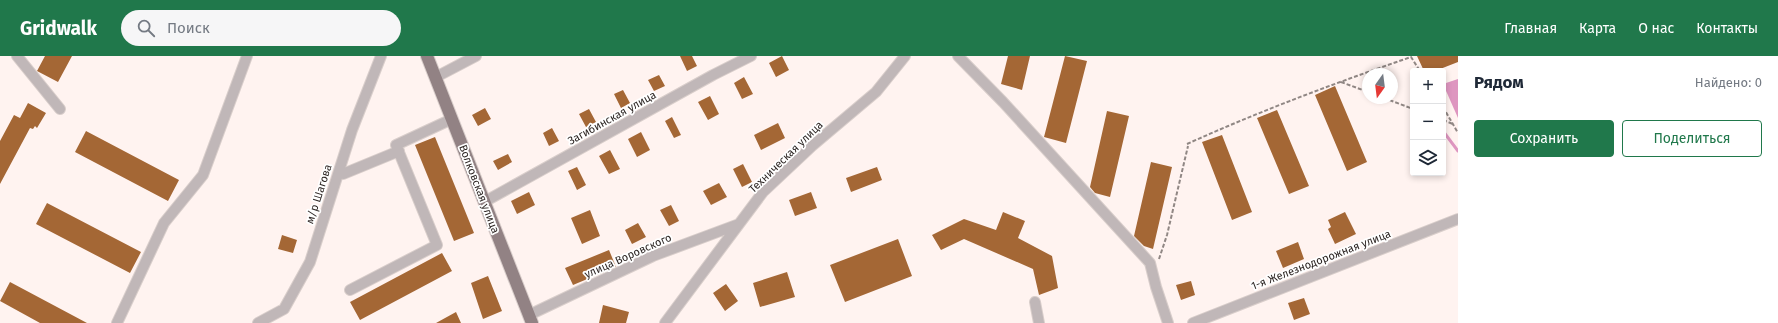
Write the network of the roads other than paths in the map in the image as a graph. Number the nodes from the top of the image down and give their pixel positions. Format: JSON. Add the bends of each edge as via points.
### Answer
{"nodes":[{"id":1,"x":17,"y":56,"type":"edge"},
{"id":2,"x":247,"y":56,"type":"edge"},
{"id":3,"x":381,"y":56,"type":"edge"},
{"id":4,"x":427,"y":56,"type":"edge"},
{"id":5,"x":476,"y":56,"type":"edge"},
{"id":6,"x":751,"y":56,"type":"edge"},
{"id":7,"x":905,"y":56,"type":"edge"},
{"id":8,"x":958,"y":56,"type":"edge"},
{"id":9,"x":436,"y":77,"type":"junction"},
{"id":10,"x":60,"y":109,"type":"dead end"},
{"id":11,"x":452,"y":120,"type":"junction"},
{"id":12,"x":398,"y":151,"type":"junction"},
{"id":13,"x":343,"y":174,"type":"dead end"},
{"id":14,"x":484,"y":202,"type":"junction"},
{"id":15,"x":1458,"y":219,"type":"edge"},
{"id":16,"x":739,"y":224,"type":"junction"},
{"id":17,"x":350,"y":290,"type":"dead end"},
{"id":18,"x":1035,"y":302,"type":"dead end"},
{"id":19,"x":530,"y":319,"type":"edge"},
{"id":20,"x":117,"y":323,"type":"edge"},
{"id":21,"x":258,"y":323,"type":"edge"},
{"id":22,"x":665,"y":323,"type":"edge"},
{"id":23,"x":1040,"y":323,"type":"edge"},
{"id":24,"x":1168,"y":323,"type":"edge"},
{"id":25,"x":1193,"y":323,"type":"edge"}],
"edges":[{"from":1,"to":10,"type":"street"},
{"from":2,"to":20,"type":"street","via":[[203,174],[164,223]]},
{"from":3,"to":21,"type":"street","name":"м/р Шагова","via":[[352,130],[310,262],[284,309]]},
{"from":4,"to":9,"type":"main road","name":"Волковская улица"},
{"from":5,"to":9,"type":"street"},
{"from":6,"to":14,"type":"street","name":"Загибинская улица"},
{"from":7,"to":16,"type":"street","name":"Техническая улица","via":[[876,92],[763,192]]},
{"from":8,"to":24,"type":"street","via":[[1150,263]]},
{"from":9,"to":11,"type":"main road","name":"Волковская улица"},
{"from":11,"to":12,"type":"street","via":[[396,145]]},
{"from":11,"to":14,"type":"main road","name":"Волковская улица"},
{"from":12,"to":13,"type":"street"},
{"from":12,"to":17,"type":"street","via":[[437,245]]},
{"from":14,"to":19,"type":"main road","name":"Волковская улица"},
{"from":15,"to":25,"type":"street","name":"1-я Железнодорожная улица"},
{"from":16,"to":19,"type":"street","name":"улица Воровского","via":[[653,256]]},
{"from":16,"to":22,"type":"street","name":"Техническая улица"},
{"from":18,"to":23,"type":"street"}]}
